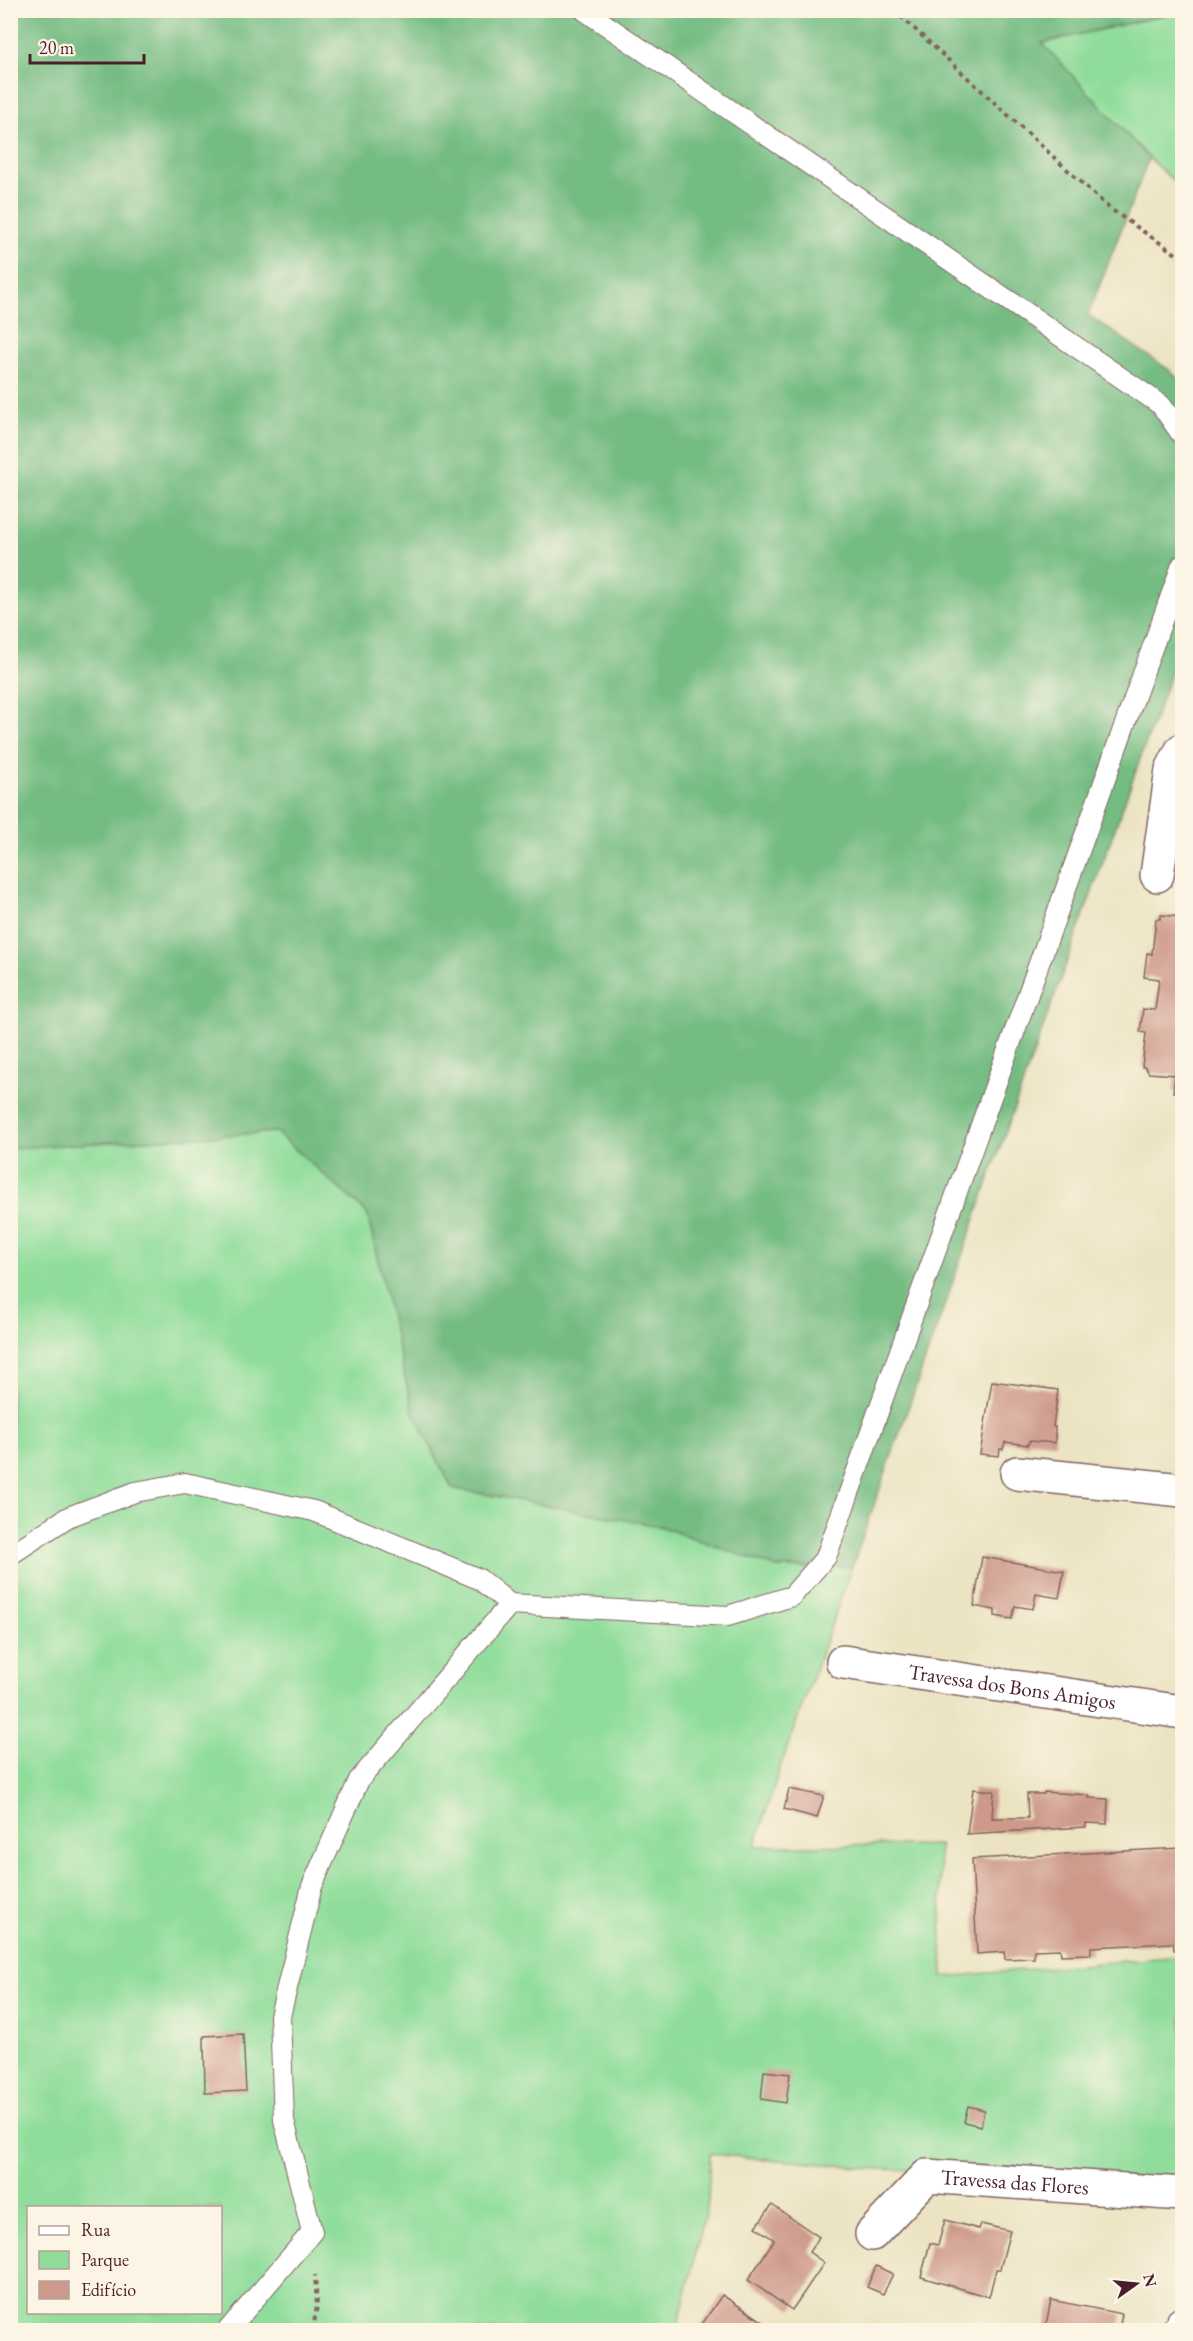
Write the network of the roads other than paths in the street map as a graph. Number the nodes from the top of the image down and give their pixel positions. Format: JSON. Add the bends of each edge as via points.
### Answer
{"nodes":[{"id":1,"x":584,"y":10,"type":"edge"},
{"id":2,"x":1182,"y":435,"type":"edge"},
{"id":3,"x":1182,"y":565,"type":"edge"},
{"id":4,"x":1182,"y":750,"type":"edge"},
{"id":5,"x":1157,"y":875,"type":"dead end"},
{"id":6,"x":1017,"y":1473,"type":"dead end"},
{"id":7,"x":1182,"y":1490,"type":"edge"},
{"id":8,"x":10,"y":1555,"type":"edge"},
{"id":9,"x":510,"y":1604,"type":"junction"},
{"id":10,"x":843,"y":1662,"type":"dead end"},
{"id":11,"x":1182,"y":1712,"type":"edge"},
{"id":12,"x":1182,"y":2194,"type":"edge"},
{"id":13,"x":872,"y":2234,"type":"dead end"},
{"id":14,"x":1182,"y":2324,"type":"edge"},
{"id":15,"x":228,"y":2331,"type":"edge"},
{"id":16,"x":1180,"y":2331,"type":"edge"}],
"edges":[{"from":1,"to":2,"type":"lane","via":[[1161,405]]},
{"from":3,"to":9,"type":"lane","via":[[826,1557],[792,1596],[728,1616]]},
{"from":4,"to":5,"type":"street","via":[[1172,770]]},
{"from":6,"to":7,"type":"street"},
{"from":8,"to":9,"type":"lane","via":[[68,1517],[135,1492],[184,1484],[314,1511],[479,1579]]},
{"from":9,"to":15,"type":"lane","via":[[359,1780],[312,1886],[280,2016],[284,2120],[312,2232]]},
{"from":10,"to":11,"type":"street","name":"Travessa dos Bons Amigos"},
{"from":12,"to":13,"type":"street","name":"Travessa das Flores","via":[[927,2176]]},
{"from":14,"to":16,"type":"street"}]}
